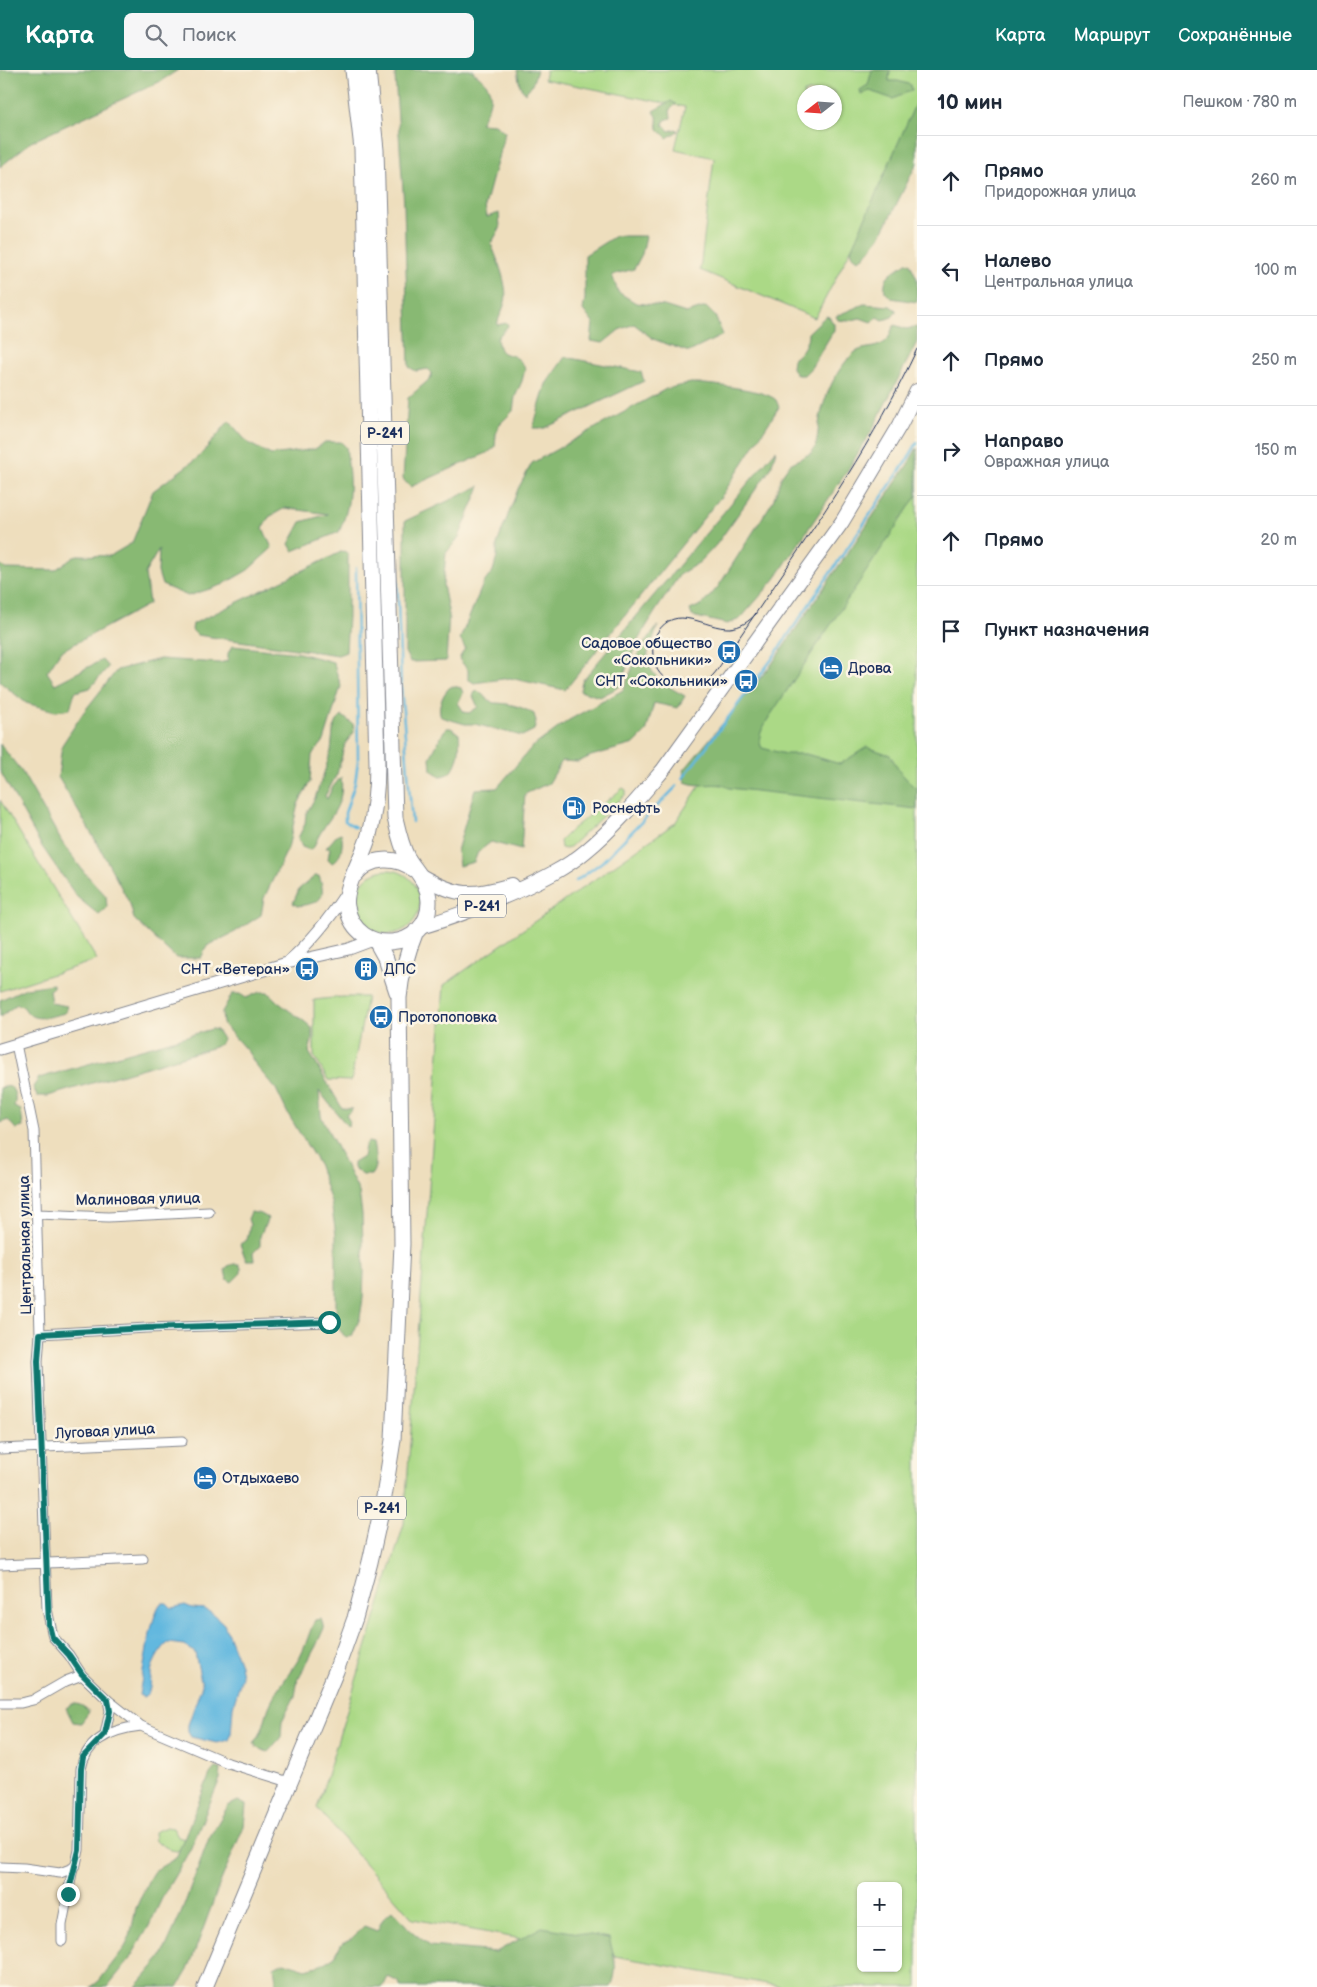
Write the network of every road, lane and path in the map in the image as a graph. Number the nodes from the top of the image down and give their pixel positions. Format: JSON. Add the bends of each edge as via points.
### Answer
{"nodes":[{"id":1,"x":353,"y":70,"type":"edge"},
{"id":2,"x":368,"y":70,"type":"edge"},
{"id":3,"x":917,"y":391,"type":"edge"},
{"id":4,"x":419,"y":874,"type":"junction"},
{"id":5,"x":542,"y":879,"type":"junction"},
{"id":6,"x":349,"y":886,"type":"junction"},
{"id":7,"x":418,"y":929,"type":"junction"},
{"id":8,"x":374,"y":940,"type":"junction"},
{"id":9,"x":287,"y":963,"type":"junction"},
{"id":10,"x":398,"y":998,"type":"junction"},
{"id":11,"x":16,"y":1044,"type":"junction"},
{"id":12,"x":0,"y":1050,"type":"edge"},
{"id":13,"x":209,"y":1212,"type":"dead end"},
{"id":14,"x":38,"y":1214,"type":"junction"},
{"id":15,"x":329,"y":1322,"type":"dead end"},
{"id":16,"x":40,"y":1334,"type":"junction"},
{"id":17,"x":182,"y":1441,"type":"dead end"},
{"id":18,"x":42,"y":1448,"type":"junction"},
{"id":19,"x":0,"y":1449,"type":"edge"},
{"id":20,"x":143,"y":1559,"type":"dead end"},
{"id":21,"x":46,"y":1565,"type":"junction"},
{"id":22,"x":0,"y":1566,"type":"edge"},
{"id":23,"x":82,"y":1674,"type":"junction"},
{"id":24,"x":108,"y":1700,"type":"junction"},
{"id":25,"x":0,"y":1702,"type":"edge"},
{"id":26,"x":141,"y":1726,"type":"junction"},
{"id":27,"x":105,"y":1734,"type":"junction"},
{"id":28,"x":289,"y":1782,"type":"junction"},
{"id":29,"x":0,"y":1867,"type":"edge"},
{"id":30,"x":71,"y":1870,"type":"junction"},
{"id":31,"x":62,"y":1941,"type":"dead end"},
{"id":32,"x":205,"y":1987,"type":"edge"}],
"edges":[{"from":1,"to":6,"type":"highway","number":"Р-241","via":[[362,149],[377,764],[376,796],[369,836]]},
{"from":2,"to":4,"type":"highway","number":"Р-241","via":[[376,160],[394,804],[399,838]]},
{"from":3,"to":5,"type":"main road","via":[[881,459],[842,522],[663,770],[585,852]]},
{"from":4,"to":5,"type":"main road","number":"Р-241","via":[[449,891],[469,894]]},
{"from":4,"to":6,"type":"highway","via":[[398,861],[382,860],[358,872]]},
{"from":4,"to":7,"type":"highway","number":"Р-241","via":[[428,890],[429,901],[428,912]]},
{"from":5,"to":7,"type":"main road","number":"Р-241","via":[[456,917]]},
{"from":6,"to":8,"type":"highway","number":"Р-241","via":[[346,904],[349,916],[364,936]]},
{"from":6,"to":9,"type":"main road","via":[[324,926]]},
{"from":7,"to":8,"type":"highway","via":[[397,942]]},
{"from":7,"to":10,"type":"highway","number":"Р-241","via":[[407,952]]},
{"from":8,"to":9,"type":"main road"},
{"from":8,"to":10,"type":"highway","number":"Р-241","via":[[394,978]]},
{"from":9,"to":11,"type":"main road"},
{"from":10,"to":28,"type":"highway","number":"Р-241","via":[[402,1244],[393,1440],[383,1503],[355,1618],[319,1715]]},
{"from":11,"to":12,"type":"main road"},
{"from":11,"to":14,"type":"street","name":"Центральная улица","via":[[34,1131]]},
{"from":13,"to":14,"type":"street","name":"Малиновая улица","via":[[108,1217]]},
{"from":14,"to":16,"type":"street","name":"Центральная улица"},
{"from":15,"to":16,"type":"street"},
{"from":16,"to":18,"type":"street","name":"Центральная улица"},
{"from":17,"to":18,"type":"street","name":"Луговая улица"},
{"from":18,"to":19,"type":"street","name":"Луговая улица"},
{"from":18,"to":21,"type":"street","name":"Центральная улица"},
{"from":20,"to":21,"type":"street"},
{"from":21,"to":22,"type":"street"},
{"from":21,"to":23,"type":"street","name":"Центральная улица","via":[[47,1609],[52,1637]]},
{"from":23,"to":24,"type":"street","name":"Центральная улица"},
{"from":23,"to":25,"type":"street","via":[[33,1700]]},
{"from":24,"to":26,"type":"street","name":"Центральная улица"},
{"from":24,"to":27,"type":"street","via":[[110,1711]]},
{"from":26,"to":27,"type":"street"},
{"from":26,"to":28,"type":"street","name":"Центральная улица","via":[[228,1762]]},
{"from":27,"to":30,"type":"street","via":[[83,1757],[79,1850]]},
{"from":28,"to":32,"type":"highway","number":"Р-241"},
{"from":29,"to":30,"type":"street","via":[[60,1873]]},
{"from":30,"to":31,"type":"street"}]}
